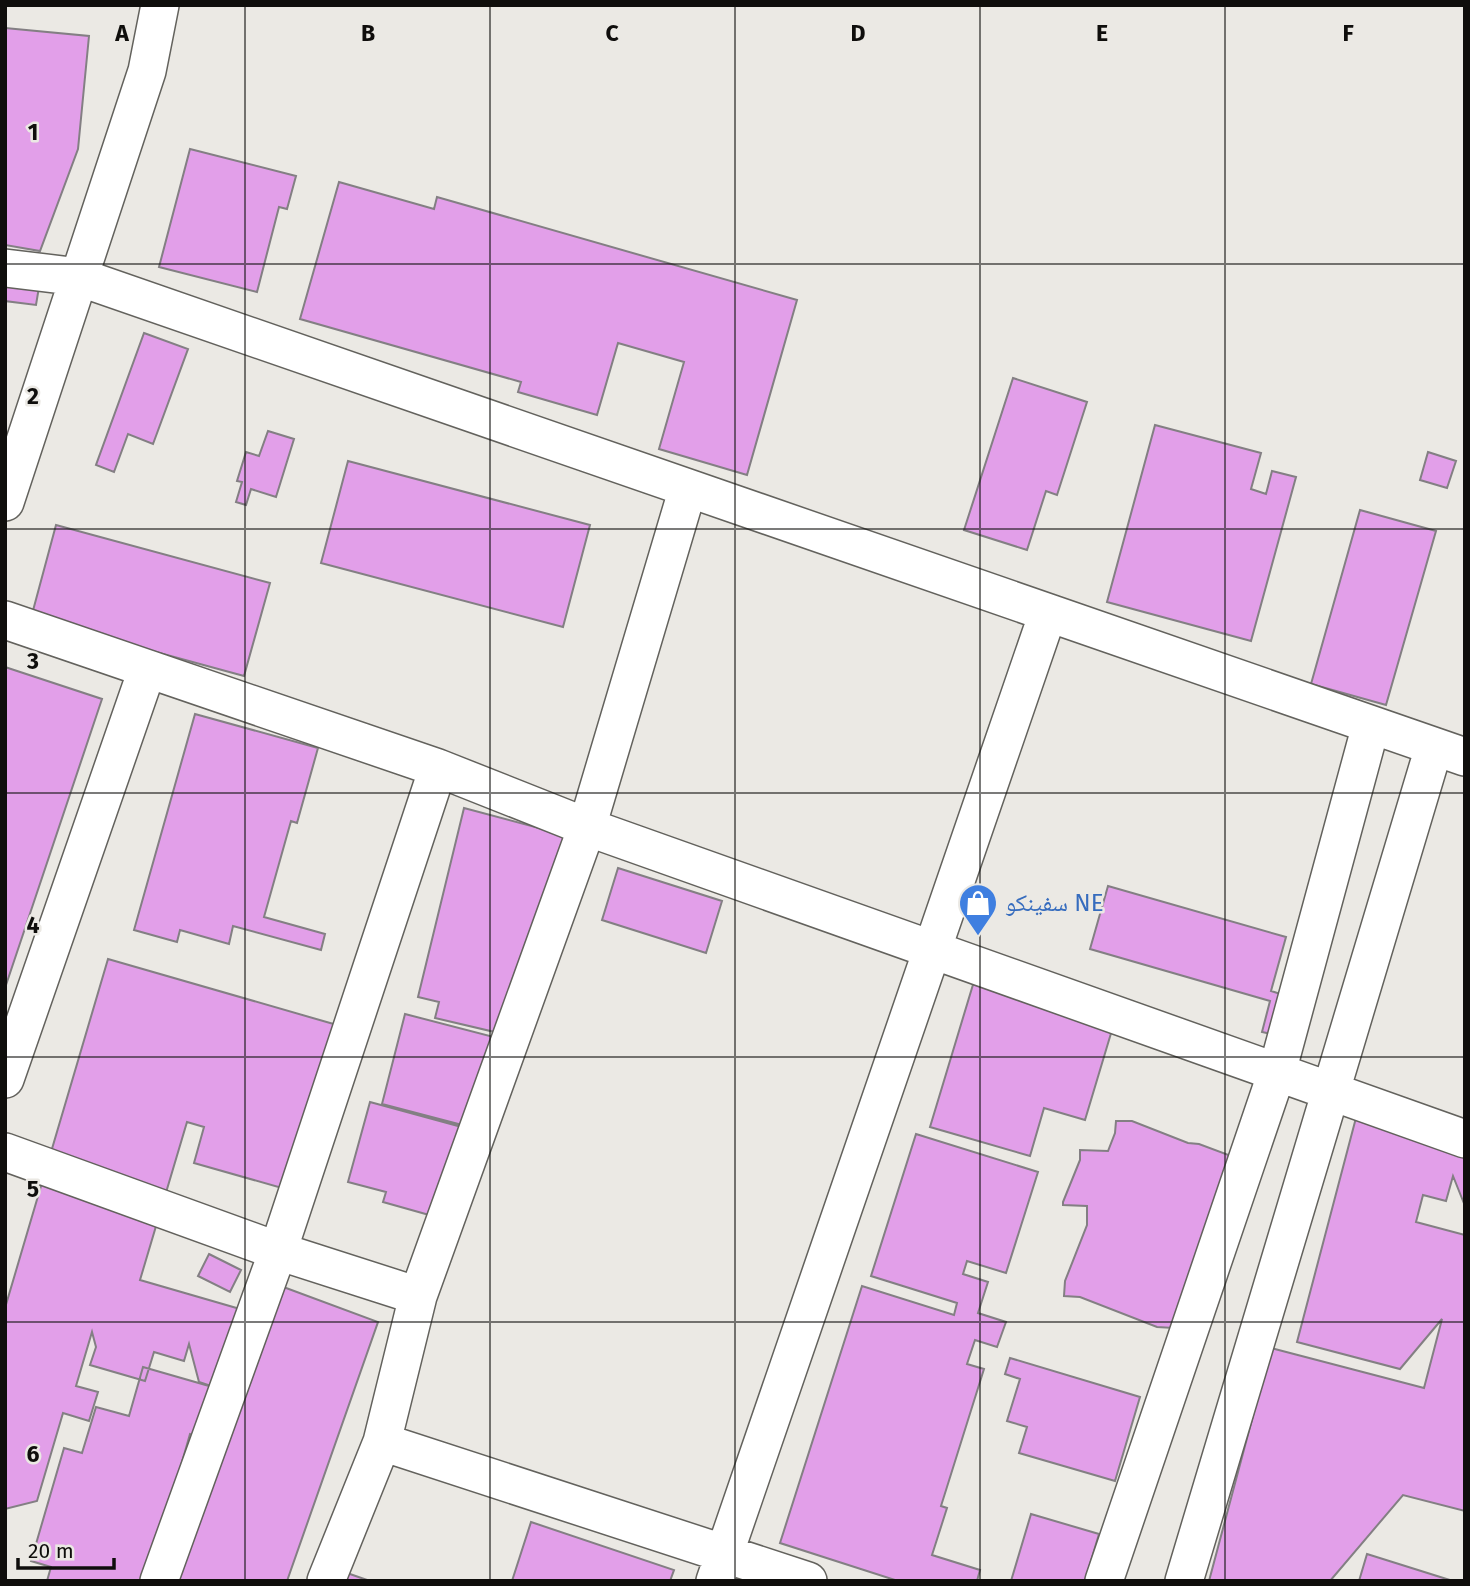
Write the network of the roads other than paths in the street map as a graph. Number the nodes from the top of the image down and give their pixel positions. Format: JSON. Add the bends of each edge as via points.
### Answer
{"nodes":[{"id":1,"x":160,"y":5,"type":"edge"},
{"id":2,"x":5,"y":268,"type":"edge"},
{"id":3,"x":79,"y":277,"type":"junction"},
{"id":4,"x":688,"y":488,"type":"junction"},
{"id":5,"x":5,"y":502,"type":"edge"},
{"id":6,"x":1048,"y":613,"type":"junction"},
{"id":7,"x":5,"y":620,"type":"edge"},
{"id":8,"x":147,"y":670,"type":"junction"},
{"id":9,"x":1371,"y":725,"type":"junction"},
{"id":10,"x":1450,"y":752,"type":"edge"},
{"id":11,"x":438,"y":768,"type":"junction"},
{"id":12,"x":587,"y":827,"type":"junction"},
{"id":13,"x":934,"y":950,"type":"junction"},
{"id":14,"x":1277,"y":1072,"type":"junction"},
{"id":15,"x":5,"y":1079,"type":"edge"},
{"id":16,"x":1332,"y":1091,"type":"junction"},
{"id":17,"x":1465,"y":1139,"type":"edge"},
{"id":18,"x":5,"y":1153,"type":"edge"},
{"id":19,"x":278,"y":1251,"type":"junction"},
{"id":20,"x":418,"y":1296,"type":"junction"},
{"id":21,"x":382,"y":1442,"type":"junction"},
{"id":22,"x":720,"y":1567,"type":"edge"},
{"id":23,"x":159,"y":1581,"type":"edge"},
{"id":24,"x":326,"y":1581,"type":"edge"},
{"id":25,"x":807,"y":1581,"type":"edge"},
{"id":26,"x":1104,"y":1581,"type":"edge"},
{"id":27,"x":1184,"y":1581,"type":"edge"}],
"edges":[{"from":1,"to":3,"type":"street","via":[[147,71]]},
{"from":2,"to":3,"type":"street"},
{"from":3,"to":4,"type":"street"},
{"from":3,"to":5,"type":"street"},
{"from":4,"to":6,"type":"street"},
{"from":4,"to":12,"type":"street"},
{"from":6,"to":9,"type":"street"},
{"from":6,"to":13,"type":"street"},
{"from":7,"to":8,"type":"street"},
{"from":8,"to":11,"type":"street"},
{"from":8,"to":15,"type":"street"},
{"from":9,"to":10,"type":"street"},
{"from":9,"to":14,"type":"street"},
{"from":10,"to":16,"type":"street"},
{"from":11,"to":12,"type":"street"},
{"from":11,"to":19,"type":"street"},
{"from":12,"to":13,"type":"street"},
{"from":12,"to":20,"type":"street"},
{"from":13,"to":14,"type":"street"},
{"from":13,"to":22,"type":"street"},
{"from":14,"to":16,"type":"street"},
{"from":14,"to":26,"type":"street"},
{"from":16,"to":17,"type":"street"},
{"from":16,"to":27,"type":"street"},
{"from":18,"to":19,"type":"street"},
{"from":19,"to":20,"type":"street"},
{"from":19,"to":23,"type":"street"},
{"from":20,"to":21,"type":"street"},
{"from":21,"to":22,"type":"street"},
{"from":21,"to":24,"type":"street"},
{"from":22,"to":25,"type":"street"}]}
